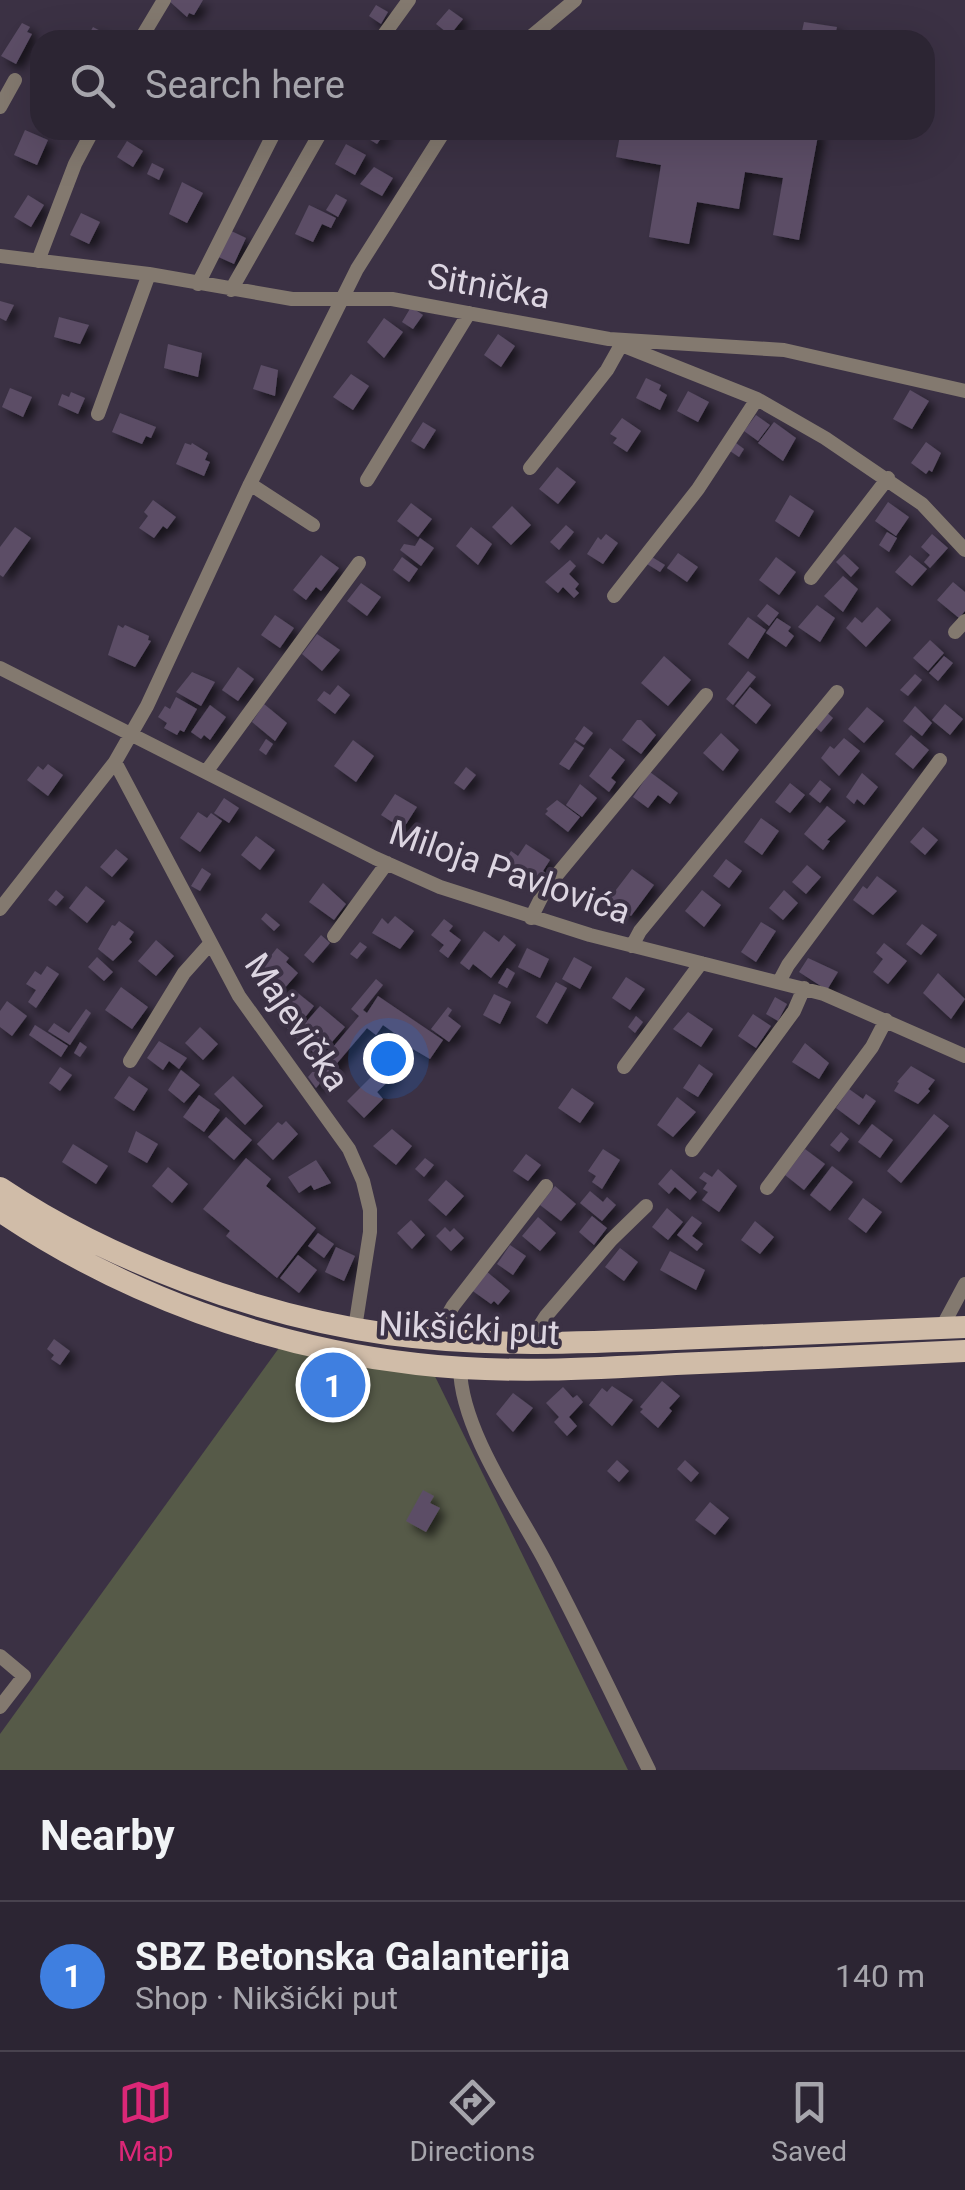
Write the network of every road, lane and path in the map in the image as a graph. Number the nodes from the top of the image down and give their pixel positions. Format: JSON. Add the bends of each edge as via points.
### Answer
{"nodes":[{"id":1,"x":164,"y":0,"type":"edge"},
{"id":2,"x":410,"y":0,"type":"edge"},
{"id":3,"x":575,"y":0,"type":"edge"},
{"id":4,"x":146,"y":30,"type":"edge"},
{"id":5,"x":388,"y":30,"type":"edge"},
{"id":6,"x":539,"y":30,"type":"edge"},
{"id":7,"x":16,"y":80,"type":"dead end"},
{"id":8,"x":0,"y":107,"type":"edge"},
{"id":9,"x":88,"y":140,"type":"edge"},
{"id":10,"x":271,"y":140,"type":"edge"},
{"id":11,"x":316,"y":140,"type":"edge"},
{"id":12,"x":438,"y":140,"type":"edge"},
{"id":13,"x":0,"y":256,"type":"edge"},
{"id":14,"x":38,"y":261,"type":"junction"},
{"id":15,"x":149,"y":274,"type":"junction"},
{"id":16,"x":198,"y":284,"type":"junction"},
{"id":17,"x":231,"y":290,"type":"junction"},
{"id":18,"x":344,"y":298,"type":"junction"},
{"id":19,"x":469,"y":313,"type":"junction"},
{"id":20,"x":615,"y":342,"type":"junction"},
{"id":21,"x":965,"y":391,"type":"edge"},
{"id":22,"x":756,"y":399,"type":"junction"},
{"id":23,"x":98,"y":414,"type":"dead end"},
{"id":24,"x":530,"y":468,"type":"dead end"},
{"id":25,"x":888,"y":478,"type":"junction"},
{"id":26,"x":367,"y":480,"type":"dead end"},
{"id":27,"x":250,"y":484,"type":"junction"},
{"id":28,"x":313,"y":525,"type":"dead end"},
{"id":29,"x":965,"y":550,"type":"edge"},
{"id":30,"x":360,"y":563,"type":"dead end"},
{"id":31,"x":811,"y":578,"type":"dead end"},
{"id":32,"x":614,"y":596,"type":"dead end"},
{"id":33,"x":0,"y":668,"type":"edge"},
{"id":34,"x":837,"y":692,"type":"dead end"},
{"id":35,"x":706,"y":695,"type":"dead end"},
{"id":36,"x":131,"y":734,"type":"junction"},
{"id":37,"x":940,"y":760,"type":"dead end"},
{"id":38,"x":115,"y":762,"type":"junction"},
{"id":39,"x":206,"y":772,"type":"junction"},
{"id":40,"x":387,"y":864,"type":"junction"},
{"id":41,"x":0,"y":908,"type":"edge"},
{"id":42,"x":531,"y":918,"type":"junction"},
{"id":43,"x":334,"y":936,"type":"dead end"},
{"id":44,"x":210,"y":944,"type":"junction"},
{"id":45,"x":632,"y":946,"type":"junction"},
{"id":46,"x":702,"y":964,"type":"junction"},
{"id":47,"x":779,"y":982,"type":"junction"},
{"id":48,"x":804,"y":988,"type":"junction"},
{"id":49,"x":886,"y":1020,"type":"junction"},
{"id":50,"x":964,"y":1053,"type":"edge"},
{"id":51,"x":130,"y":1061,"type":"dead end"},
{"id":52,"x":624,"y":1066,"type":"dead end"},
{"id":53,"x":692,"y":1150,"type":"dead end"},
{"id":54,"x":546,"y":1186,"type":"dead end"},
{"id":55,"x":0,"y":1188,"type":"edge"},
{"id":56,"x":767,"y":1188,"type":"dead end"},
{"id":57,"x":646,"y":1206,"type":"dead end"},
{"id":58,"x":0,"y":1210,"type":"edge"},
{"id":59,"x":965,"y":1284,"type":"edge"},
{"id":60,"x":965,"y":1327,"type":"edge"},
{"id":61,"x":355,"y":1328,"type":"junction"},
{"id":62,"x":941,"y":1328,"type":"junction"},
{"id":63,"x":440,"y":1338,"type":"junction"},
{"id":64,"x":533,"y":1344,"type":"junction"},
{"id":65,"x":965,"y":1351,"type":"edge"},
{"id":66,"x":460,"y":1368,"type":"junction"},
{"id":67,"x":0,"y":1656,"type":"edge"},
{"id":68,"x":0,"y":1707,"type":"edge"},
{"id":69,"x":649,"y":1770,"type":"edge"}],
"edges":[{"from":1,"to":4,"type":"street"},
{"from":2,"to":5,"type":"street"},
{"from":3,"to":6,"type":"street"},
{"from":7,"to":8,"type":"street"},
{"from":9,"to":14,"type":"street"},
{"from":10,"to":16,"type":"street"},
{"from":11,"to":17,"type":"street"},
{"from":12,"to":18,"type":"street","via":[[380,227]]},
{"from":13,"to":14,"type":"street","name":"Sitnička"},
{"from":14,"to":15,"type":"street","name":"Sitnička"},
{"from":15,"to":16,"type":"street","name":"Sitnička"},
{"from":15,"to":23,"type":"street"},
{"from":16,"to":17,"type":"street","name":"Sitnička"},
{"from":17,"to":18,"type":"street","name":"Sitnička"},
{"from":18,"to":19,"type":"street","name":"Sitnička"},
{"from":18,"to":27,"type":"street"},
{"from":19,"to":20,"type":"street","name":"Sitnička"},
{"from":19,"to":26,"type":"street"},
{"from":20,"to":21,"type":"street","name":"Sitnička","via":[[784,350]]},
{"from":20,"to":22,"type":"street"},
{"from":20,"to":24,"type":"street","via":[[607,370]]},
{"from":22,"to":25,"type":"street"},
{"from":22,"to":32,"type":"street","via":[[698,489]]},
{"from":25,"to":29,"type":"street"},
{"from":25,"to":31,"type":"street"},
{"from":27,"to":28,"type":"street"},
{"from":27,"to":36,"type":"street"},
{"from":30,"to":39,"type":"street"},
{"from":33,"to":36,"type":"street","name":"Miloja Pavlovića"},
{"from":34,"to":45,"type":"street"},
{"from":35,"to":42,"type":"street","via":[[546,888]]},
{"from":36,"to":38,"type":"street"},
{"from":36,"to":39,"type":"street","name":"Miloja Pavlovića"},
{"from":37,"to":47,"type":"street"},
{"from":38,"to":41,"type":"street"},
{"from":38,"to":44,"type":"street","name":"Majevička"},
{"from":39,"to":40,"type":"street","name":"Miloja Pavlovića"},
{"from":40,"to":42,"type":"street","name":"Miloja Pavlovića"},
{"from":40,"to":43,"type":"street"},
{"from":42,"to":45,"type":"street","name":"Miloja Pavlovića"},
{"from":44,"to":51,"type":"street","via":[[184,973]]},
{"from":44,"to":61,"type":"street","name":"Majevička","via":[[349,1149],[363,1180],[370,1232]]},
{"from":45,"to":46,"type":"street","name":"Miloja Pavlovića"},
{"from":46,"to":47,"type":"street","name":"Miloja Pavlovića"},
{"from":46,"to":52,"type":"street"},
{"from":47,"to":48,"type":"street","name":"Miloja Pavlovića"},
{"from":48,"to":49,"type":"street","name":"Miloja Pavlovića"},
{"from":48,"to":53,"type":"street"},
{"from":49,"to":50,"type":"street","name":"Miloja Pavlovića"},
{"from":49,"to":56,"type":"street"},
{"from":54,"to":63,"type":"street","via":[[453,1306]]},
{"from":55,"to":61,"type":"main road","via":[[55,1222],[190,1283]]},
{"from":57,"to":64,"type":"street","via":[[546,1316]]},
{"from":58,"to":66,"type":"main road","name":"Nikšićki put","via":[[113,1276],[221,1320],[329,1350]]},
{"from":59,"to":62,"type":"street"},
{"from":60,"to":62,"type":"main road"},
{"from":61,"to":63,"type":"main road"},
{"from":62,"to":64,"type":"main road"},
{"from":63,"to":64,"type":"main road"},
{"from":65,"to":66,"type":"main road","name":"Nikšićki put"},
{"from":66,"to":69,"type":"street","via":[[474,1428]]},
{"from":67,"to":68,"type":"street","via":[[24,1676]]}]}
